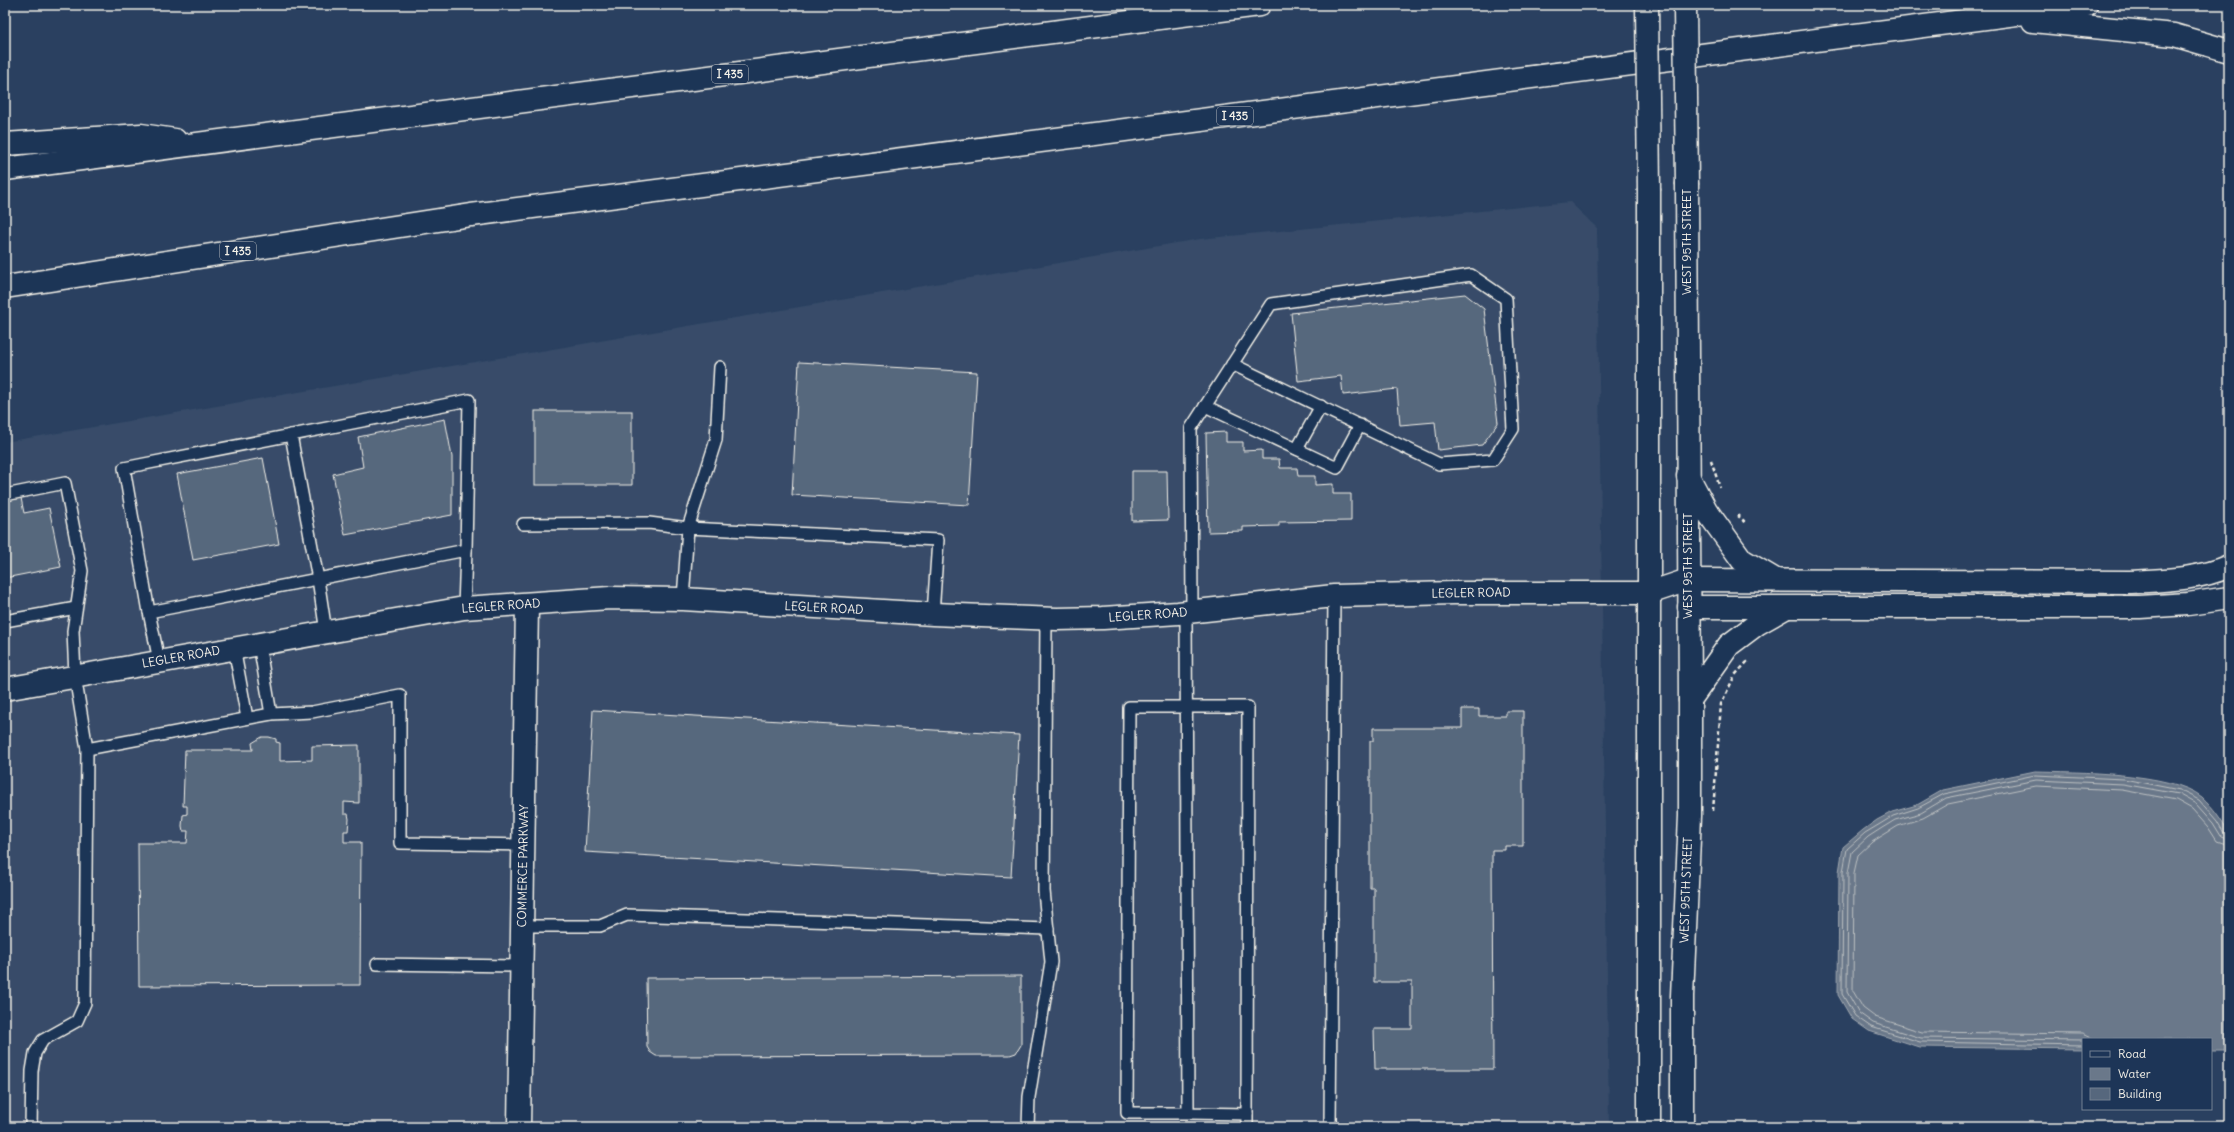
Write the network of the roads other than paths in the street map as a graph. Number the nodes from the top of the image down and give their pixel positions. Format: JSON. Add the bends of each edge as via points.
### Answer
{"nodes":[{"id":1,"x":1259,"y":5,"type":"edge"},
{"id":2,"x":1647,"y":5,"type":"edge"},
{"id":3,"x":1685,"y":5,"type":"edge"},
{"id":4,"x":2086,"y":5,"type":"edge"},
{"id":5,"x":1998,"y":18,"type":"junction"},
{"id":6,"x":2229,"y":51,"type":"edge"},
{"id":7,"x":202,"y":143,"type":"junction"},
{"id":8,"x":5,"y":144,"type":"edge"},
{"id":9,"x":5,"y":169,"type":"edge"},
{"id":10,"x":5,"y":287,"type":"edge"},
{"id":11,"x":1232,"y":364,"type":"junction"},
{"id":12,"x":720,"y":367,"type":"dead end"},
{"id":13,"x":1205,"y":406,"type":"junction"},
{"id":14,"x":1321,"y":406,"type":"junction"},
{"id":15,"x":1360,"y":425,"type":"junction"},
{"id":16,"x":291,"y":435,"type":"junction"},
{"id":17,"x":1297,"y":449,"type":"junction"},
{"id":18,"x":1688,"y":476,"type":"junction"},
{"id":19,"x":5,"y":495,"type":"edge"},
{"id":20,"x":523,"y":524,"type":"dead end"},
{"id":21,"x":688,"y":528,"type":"junction"},
{"id":22,"x":466,"y":550,"type":"junction"},
{"id":23,"x":2229,"y":566,"type":"edge"},
{"id":24,"x":318,"y":579,"type":"junction"},
{"id":25,"x":1688,"y":580,"type":"junction"},
{"id":26,"x":1774,"y":580,"type":"junction"},
{"id":27,"x":1649,"y":593,"type":"junction"},
{"id":28,"x":1334,"y":596,"type":"junction"},
{"id":29,"x":2229,"y":598,"type":"edge"},
{"id":30,"x":683,"y":599,"type":"junction"},
{"id":31,"x":527,"y":605,"type":"junction"},
{"id":32,"x":1688,"y":606,"type":"junction"},
{"id":33,"x":1788,"y":607,"type":"junction"},
{"id":34,"x":76,"y":608,"type":"junction"},
{"id":35,"x":464,"y":608,"type":"junction"},
{"id":36,"x":1189,"y":611,"type":"junction"},
{"id":37,"x":149,"y":612,"type":"junction"},
{"id":38,"x":933,"y":614,"type":"junction"},
{"id":39,"x":1046,"y":618,"type":"junction"},
{"id":40,"x":5,"y":622,"type":"edge"},
{"id":41,"x":326,"y":632,"type":"junction"},
{"id":42,"x":259,"y":644,"type":"junction"},
{"id":43,"x":234,"y":648,"type":"junction"},
{"id":44,"x":160,"y":661,"type":"junction"},
{"id":45,"x":75,"y":676,"type":"junction"},
{"id":46,"x":5,"y":689,"type":"edge"},
{"id":47,"x":1690,"y":700,"type":"junction"},
{"id":48,"x":1186,"y":707,"type":"junction"},
{"id":49,"x":271,"y":714,"type":"junction"},
{"id":50,"x":248,"y":718,"type":"junction"},
{"id":51,"x":87,"y":749,"type":"junction"},
{"id":52,"x":524,"y":846,"type":"junction"},
{"id":53,"x":522,"y":926,"type":"junction"},
{"id":54,"x":1048,"y":929,"type":"junction"},
{"id":55,"x":377,"y":964,"type":"dead end"},
{"id":56,"x":522,"y":966,"type":"junction"},
{"id":57,"x":1188,"y":1113,"type":"junction"},
{"id":58,"x":1247,"y":1114,"type":"junction"},
{"id":59,"x":31,"y":1127,"type":"edge"},
{"id":60,"x":519,"y":1127,"type":"edge"},
{"id":61,"x":1028,"y":1127,"type":"edge"},
{"id":62,"x":1247,"y":1127,"type":"edge"},
{"id":63,"x":1330,"y":1127,"type":"edge"},
{"id":64,"x":1649,"y":1127,"type":"edge"},
{"id":65,"x":1682,"y":1127,"type":"edge"}],
"edges":[{"from":1,"to":7,"type":"main road","number":"I 435"},
{"from":2,"to":27,"type":"main road","bridge":true},
{"from":3,"to":18,"type":"main road","name":"WEST 95TH STREET","bridge":true},
{"from":4,"to":5,"type":"main road","number":"I 435"},
{"from":5,"to":6,"type":"main road","via":[[2174,35]]},
{"from":5,"to":10,"type":"main road","number":"I 435","via":[[471,214]]},
{"from":7,"to":8,"type":"main road","via":[[141,135]]},
{"from":7,"to":9,"type":"main road","number":"I 435"},
{"from":11,"to":13,"type":"lane"},
{"from":11,"to":14,"type":"lane"},
{"from":11,"to":15,"type":"lane","via":[[1271,304],[1472,275],[1506,299],[1513,429],[1492,460],[1438,464]]},
{"from":12,"to":21,"type":"lane","via":[[716,440]]},
{"from":13,"to":17,"type":"lane"},
{"from":13,"to":36,"type":"lane","via":[[1191,428]]},
{"from":14,"to":15,"type":"lane"},
{"from":14,"to":17,"type":"lane"},
{"from":15,"to":17,"type":"lane","via":[[1337,468]]},
{"from":16,"to":22,"type":"lane","via":[[469,400]]},
{"from":16,"to":24,"type":"lane"},
{"from":16,"to":37,"type":"lane","via":[[124,468]]},
{"from":18,"to":25,"type":"main road","name":"WEST 95TH STREET"},
{"from":18,"to":26,"type":"main road","via":[[1706,510],[1742,560]]},
{"from":19,"to":34,"type":"lane","via":[[65,483],[82,571]]},
{"from":20,"to":21,"type":"lane","via":[[649,523]]},
{"from":21,"to":30,"type":"lane"},
{"from":21,"to":38,"type":"lane","via":[[938,540]]},
{"from":22,"to":24,"type":"lane"},
{"from":22,"to":35,"type":"lane"},
{"from":23,"to":26,"type":"main road","via":[[2218,571],[2180,579],[2130,582]]},
{"from":24,"to":37,"type":"lane"},
{"from":24,"to":41,"type":"lane"},
{"from":25,"to":26,"type":"main road"},
{"from":25,"to":27,"type":"main road"},
{"from":25,"to":32,"type":"main road","name":"WEST 95TH STREET"},
{"from":27,"to":28,"type":"main road","name":"LEGLER ROAD"},
{"from":27,"to":32,"type":"main road"},
{"from":27,"to":64,"type":"main road"},
{"from":28,"to":36,"type":"main road","name":"LEGLER ROAD"},
{"from":28,"to":63,"type":"lane"},
{"from":29,"to":33,"type":"main road","via":[[2140,607]]},
{"from":30,"to":31,"type":"main road","name":"LEGLER ROAD","via":[[584,598]]},
{"from":30,"to":38,"type":"main road","name":"LEGLER ROAD"},
{"from":31,"to":35,"type":"main road","name":"LEGLER ROAD"},
{"from":31,"to":52,"type":"main road","name":"COMMERCE PARKWAY"},
{"from":32,"to":33,"type":"main road"},
{"from":32,"to":47,"type":"main road","name":"WEST 95TH STREET"},
{"from":33,"to":47,"type":"main road","via":[[1757,624],[1729,645]]},
{"from":34,"to":40,"type":"lane"},
{"from":34,"to":45,"type":"lane","via":[[73,631]]},
{"from":35,"to":41,"type":"main road","name":"LEGLER ROAD"},
{"from":36,"to":39,"type":"main road","name":"LEGLER ROAD","via":[[1103,618]]},
{"from":36,"to":48,"type":"lane"},
{"from":37,"to":44,"type":"lane"},
{"from":38,"to":39,"type":"main road","name":"LEGLER ROAD"},
{"from":39,"to":54,"type":"lane","via":[[1044,891]]},
{"from":41,"to":42,"type":"main road","name":"LEGLER ROAD"},
{"from":42,"to":43,"type":"main road","name":"LEGLER ROAD"},
{"from":42,"to":49,"type":"lane"},
{"from":43,"to":44,"type":"main road","name":"LEGLER ROAD"},
{"from":43,"to":50,"type":"lane"},
{"from":44,"to":45,"type":"main road","name":"LEGLER ROAD"},
{"from":45,"to":46,"type":"main road","name":"LEGLER ROAD"},
{"from":45,"to":51,"type":"lane"},
{"from":47,"to":65,"type":"main road","name":"WEST 95TH STREET","via":[[1690,816],[1682,996]]},
{"from":48,"to":57,"type":"lane"},
{"from":48,"to":57,"type":"lane","via":[[1129,707],[1127,1113]]},
{"from":48,"to":58,"type":"lane","via":[[1248,707]]},
{"from":49,"to":50,"type":"lane"},
{"from":49,"to":52,"type":"lane","via":[[312,712],[400,695],[400,843]]},
{"from":50,"to":51,"type":"lane"},
{"from":51,"to":59,"type":"lane","via":[[85,1003],[77,1021],[43,1040],[35,1053],[32,1071]]},
{"from":52,"to":53,"type":"main road","name":"COMMERCE PARKWAY"},
{"from":53,"to":54,"type":"lane","via":[[600,926],[627,915]]},
{"from":53,"to":56,"type":"main road","name":"COMMERCE PARKWAY"},
{"from":54,"to":61,"type":"lane","via":[[1051,962],[1029,1096]]},
{"from":55,"to":56,"type":"lane"},
{"from":56,"to":60,"type":"main road","name":"COMMERCE PARKWAY"},
{"from":57,"to":58,"type":"lane"},
{"from":58,"to":62,"type":"lane"}]}
